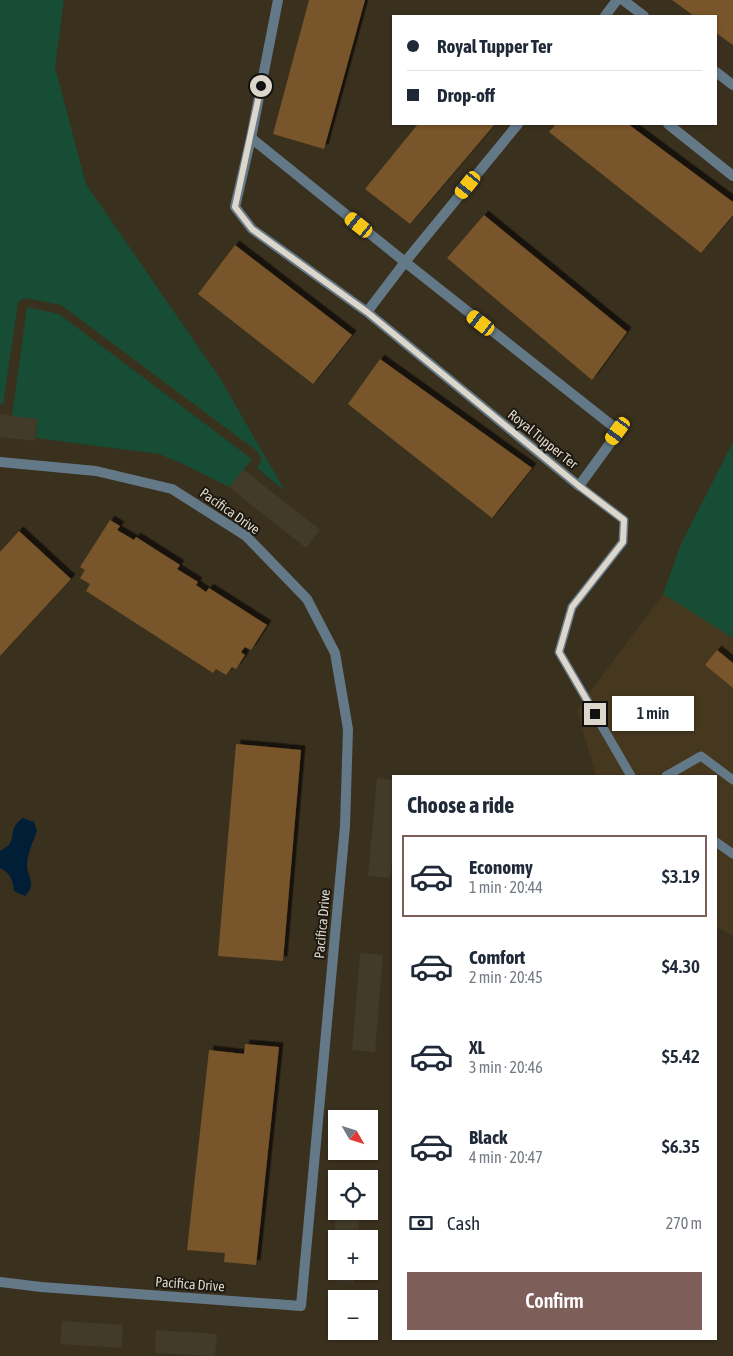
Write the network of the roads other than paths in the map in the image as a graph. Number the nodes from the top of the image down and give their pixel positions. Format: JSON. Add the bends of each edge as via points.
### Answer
{"nodes":[{"id":1,"x":278,"y":0,"type":"edge"},
{"id":2,"x":617,"y":0,"type":"edge"},
{"id":3,"x":623,"y":0,"type":"edge"},
{"id":4,"x":606,"y":15,"type":"edge"},
{"id":5,"x":643,"y":15,"type":"edge"},
{"id":6,"x":717,"y":73,"type":"edge"},
{"id":7,"x":733,"y":85,"type":"edge"},
{"id":8,"x":517,"y":125,"type":"edge"},
{"id":9,"x":669,"y":125,"type":"edge"},
{"id":10,"x":251,"y":138,"type":"junction"},
{"id":11,"x":733,"y":176,"type":"edge"},
{"id":12,"x":405,"y":262,"type":"junction"},
{"id":13,"x":367,"y":312,"type":"junction"},
{"id":14,"x":0,"y":462,"type":"edge"},
{"id":15,"x":579,"y":486,"type":"junction"},
{"id":16,"x":630,"y":775,"type":"edge"},
{"id":17,"x":668,"y":775,"type":"edge"},
{"id":18,"x":733,"y":780,"type":"edge"},
{"id":19,"x":717,"y":843,"type":"edge"},
{"id":20,"x":733,"y":854,"type":"edge"},
{"id":21,"x":0,"y":1282,"type":"edge"}],
"edges":[{"from":1,"to":10,"type":"street","name":"Royal Tupper Ter"},
{"from":2,"to":4,"type":"street"},
{"from":3,"to":5,"type":"street"},
{"from":6,"to":7,"type":"street"},
{"from":8,"to":12,"type":"street"},
{"from":9,"to":11,"type":"street"},
{"from":10,"to":12,"type":"street","name":"Royal Tupper Ter"},
{"from":10,"to":13,"type":"street","name":"Royal Tupper Ter","via":[[235,207],[252,229]]},
{"from":12,"to":13,"type":"street"},
{"from":12,"to":15,"type":"street","name":"Royal Tupper Ter","via":[[618,431]]},
{"from":13,"to":15,"type":"street","name":"Royal Tupper Ter"},
{"from":14,"to":21,"type":"street","name":"Pacifica Drive","via":[[96,471],[172,489],[246,536],[307,598],[335,653],[348,730],[345,826],[301,1306]]},
{"from":15,"to":16,"type":"lane","via":[[624,520],[623,542],[572,607],[559,652]]},
{"from":17,"to":18,"type":"lane","via":[[701,756]]},
{"from":19,"to":20,"type":"lane"}]}
